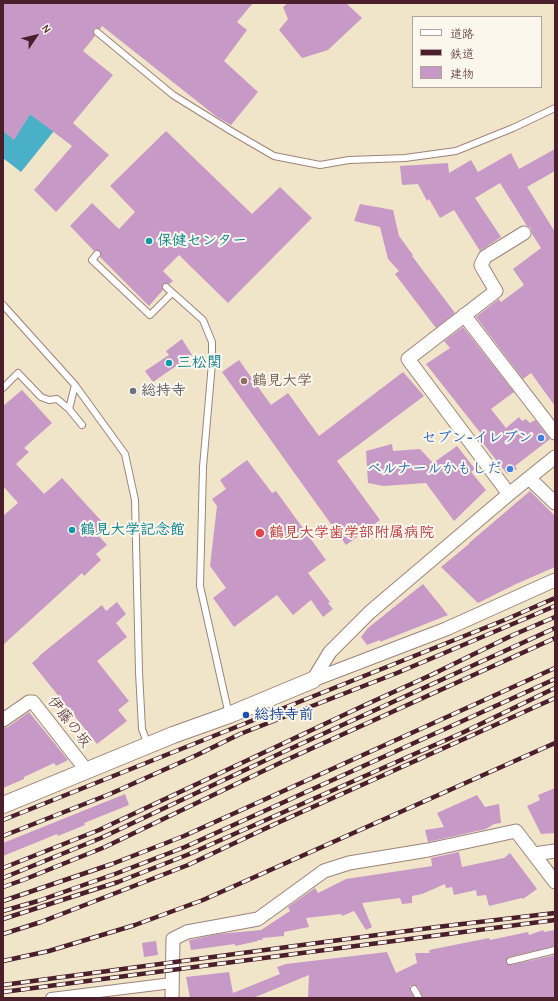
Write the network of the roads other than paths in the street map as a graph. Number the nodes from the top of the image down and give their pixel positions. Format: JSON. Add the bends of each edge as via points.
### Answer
{"nodes":[{"id":1,"x":97,"y":32,"type":"dead end"},
{"id":2,"x":555,"y":108,"type":"edge"},
{"id":3,"x":524,"y":233,"type":"dead end"},
{"id":4,"x":98,"y":254,"type":"dead end"},
{"id":5,"x":166,"y":287,"type":"dead end"},
{"id":6,"x":172,"y":293,"type":"junction"},
{"id":7,"x":3,"y":305,"type":"edge"},
{"id":8,"x":464,"y":315,"type":"junction"},
{"id":9,"x":75,"y":385,"type":"junction"},
{"id":10,"x":3,"y":388,"type":"edge"},
{"id":11,"x":69,"y":410,"type":"junction"},
{"id":12,"x":82,"y":425,"type":"dead end"},
{"id":13,"x":555,"y":434,"type":"edge"},
{"id":14,"x":555,"y":457,"type":"edge"},
{"id":15,"x":529,"y":478,"type":"junction"},
{"id":16,"x":509,"y":494,"type":"junction"},
{"id":17,"x":555,"y":503,"type":"edge"},
{"id":18,"x":555,"y":580,"type":"edge"},
{"id":19,"x":313,"y":680,"type":"junction"},
{"id":20,"x":229,"y":715,"type":"junction"},
{"id":21,"x":3,"y":720,"type":"edge"},
{"id":22,"x":148,"y":746,"type":"junction"},
{"id":23,"x":87,"y":771,"type":"junction"},
{"id":24,"x":3,"y":804,"type":"edge"},
{"id":25,"x":555,"y":851,"type":"edge"},
{"id":26,"x":534,"y":854,"type":"junction"},
{"id":27,"x":555,"y":882,"type":"edge"},
{"id":28,"x":555,"y":950,"type":"edge"},
{"id":29,"x":510,"y":961,"type":"dead end"},
{"id":30,"x":172,"y":983,"type":"junction"},
{"id":31,"x":414,"y":989,"type":"dead end"},
{"id":32,"x":51,"y":998,"type":"edge"},
{"id":33,"x":172,"y":998,"type":"edge"},
{"id":34,"x":419,"y":998,"type":"edge"}],
"edges":[{"from":1,"to":2,"type":"lane","via":[[173,95],[231,131],[274,156],[320,165],[349,160],[405,158],[456,151]]},
{"from":3,"to":8,"type":"street","via":[[485,257],[481,265],[496,291]]},
{"from":4,"to":6,"type":"lane","via":[[92,260],[150,315]]},
{"from":5,"to":6,"type":"lane"},
{"from":6,"to":20,"type":"lane","via":[[203,320],[212,342],[203,468],[200,586]]},
{"from":7,"to":9,"type":"lane"},
{"from":8,"to":13,"type":"street"},
{"from":8,"to":16,"type":"street","via":[[408,359]]},
{"from":9,"to":11,"type":"lane"},
{"from":9,"to":22,"type":"lane","via":[[126,454],[135,500],[142,729]]},
{"from":10,"to":11,"type":"lane","via":[[18,373],[41,397],[57,399]]},
{"from":11,"to":12,"type":"lane"},
{"from":14,"to":15,"type":"street"},
{"from":15,"to":16,"type":"street"},
{"from":15,"to":17,"type":"street"},
{"from":16,"to":19,"type":"street","via":[[370,612],[330,652]]},
{"from":18,"to":19,"type":"street","via":[[446,629]]},
{"from":19,"to":20,"type":"street"},
{"from":20,"to":22,"type":"street"},
{"from":21,"to":23,"type":"street","name":"伊藤の坂","via":[[29,702],[33,702]]},
{"from":22,"to":23,"type":"street"},
{"from":23,"to":24,"type":"street"},
{"from":25,"to":26,"type":"street"},
{"from":26,"to":27,"type":"street"},
{"from":26,"to":30,"type":"street","via":[[516,831],[428,850],[349,863],[324,871],[258,919],[187,932],[173,939]]},
{"from":28,"to":29,"type":"lane"},
{"from":30,"to":32,"type":"street"},
{"from":30,"to":33,"type":"street"},
{"from":31,"to":34,"type":"lane"}]}
